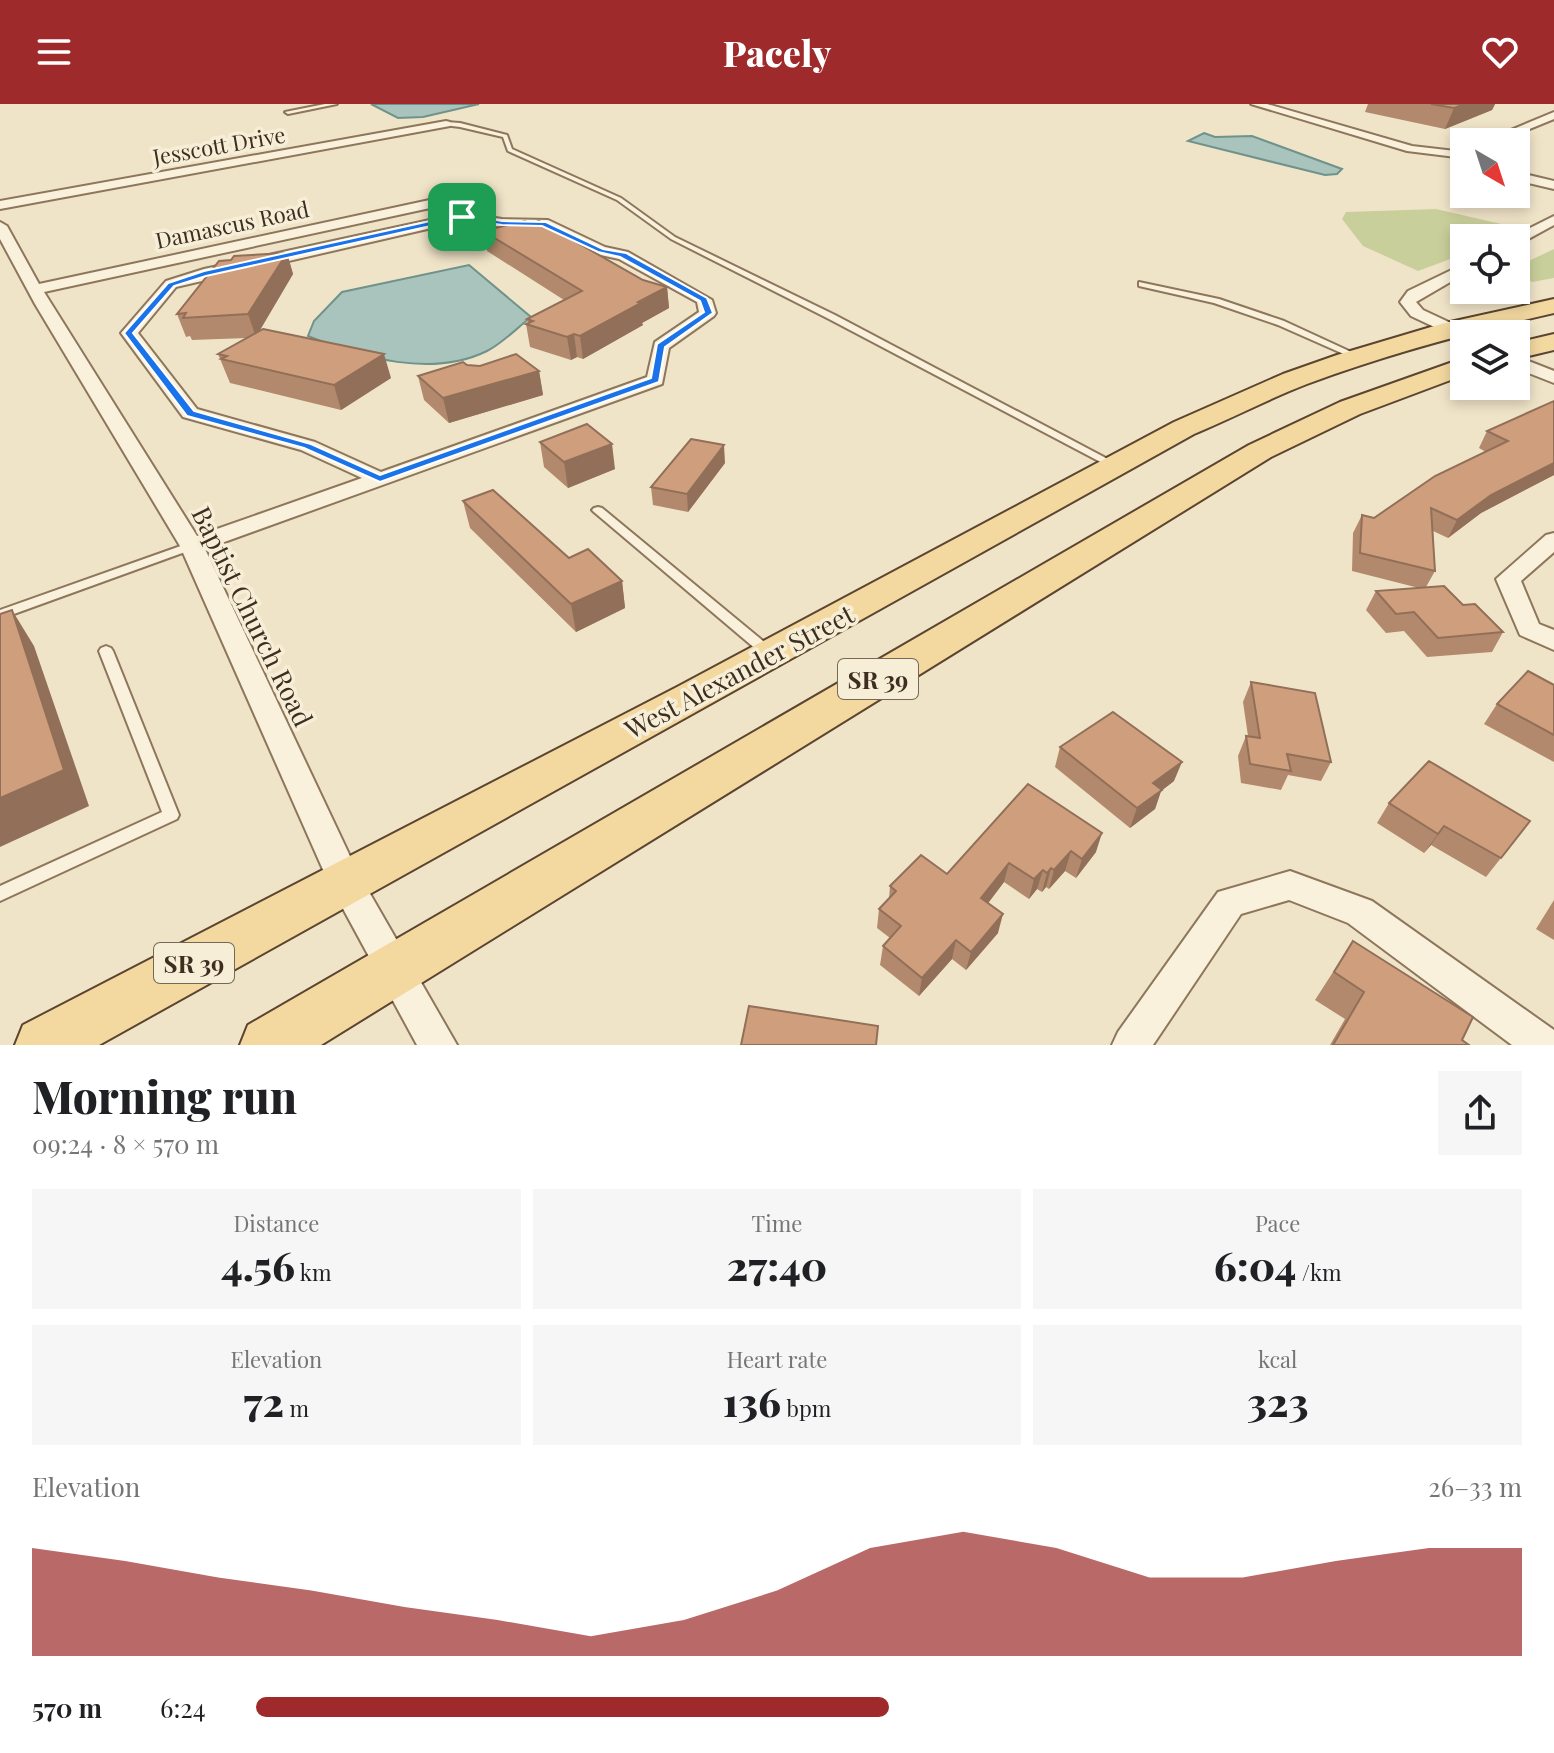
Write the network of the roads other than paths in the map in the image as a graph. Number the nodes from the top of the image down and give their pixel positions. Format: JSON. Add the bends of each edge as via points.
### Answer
{"nodes":[{"id":1,"x":334,"y":104,"type":"edge"},
{"id":2,"x":1256,"y":104,"type":"edge"},
{"id":3,"x":288,"y":112,"type":"dead end"},
{"id":4,"x":1552,"y":117,"type":"edge"},
{"id":5,"x":446,"y":124,"type":"joint"},
{"id":6,"x":1524,"y":128,"type":"edge"},
{"id":7,"x":1450,"y":153,"type":"edge"},
{"id":8,"x":1530,"y":179,"type":"edge"},
{"id":9,"x":1554,"y":185,"type":"edge"},
{"id":10,"x":439,"y":202,"type":"dead end"},
{"id":11,"x":0,"y":205,"type":"edge"},
{"id":12,"x":1554,"y":220,"type":"edge"},
{"id":13,"x":0,"y":226,"type":"edge"},
{"id":14,"x":1530,"y":233,"type":"edge"},
{"id":15,"x":1450,"y":275,"type":"edge"},
{"id":16,"x":1142,"y":284,"type":"dead end"},
{"id":17,"x":39,"y":296,"type":"junction"},
{"id":18,"x":1554,"y":306,"type":"edge"},
{"id":19,"x":1502,"y":320,"type":"edge"},
{"id":20,"x":1450,"y":329,"type":"edge"},
{"id":21,"x":1450,"y":334,"type":"edge"},
{"id":22,"x":1554,"y":342,"type":"edge"},
{"id":23,"x":1530,"y":348,"type":"edge"},
{"id":24,"x":1358,"y":357,"type":"junction"},
{"id":25,"x":1530,"y":367,"type":"edge"},
{"id":26,"x":1450,"y":371,"type":"edge"},
{"id":27,"x":1554,"y":378,"type":"edge"},
{"id":28,"x":1114,"y":465,"type":"junction"},
{"id":29,"x":380,"y":479,"type":"junction"},
{"id":30,"x":598,"y":510,"type":"dead end"},
{"id":31,"x":1554,"y":540,"type":"edge"},
{"id":32,"x":192,"y":546,"type":"junction"},
{"id":33,"x":0,"y":615,"type":"edge"},
{"id":34,"x":1554,"y":641,"type":"edge"},
{"id":35,"x":106,"y":651,"type":"dead end"},
{"id":36,"x":771,"y":655,"type":"junction"},
{"id":37,"x":345,"y":881,"type":"junction"},
{"id":38,"x":0,"y":894,"type":"edge"},
{"id":39,"x":394,"y":969,"type":"junction"},
{"id":40,"x":43,"y":1045,"type":"edge"},
{"id":41,"x":268,"y":1045,"type":"edge"},
{"id":42,"x":438,"y":1045,"type":"edge"},
{"id":43,"x":1131,"y":1045,"type":"edge"},
{"id":44,"x":1543,"y":1045,"type":"edge"}],
"edges":[{"from":1,"to":3,"type":"lane"},
{"from":2,"to":7,"type":"street","via":[[1411,149]]},
{"from":4,"to":6,"type":"street"},
{"from":5,"to":11,"type":"street","name":"Jesscott Drive"},
{"from":5,"to":28,"type":"lane","via":[[505,136],[510,150],[619,199],[673,238]]},
{"from":8,"to":9,"type":"street"},
{"from":10,"to":17,"type":"street","name":"Damascus Road"},
{"from":12,"to":14,"type":"street"},
{"from":13,"to":17,"type":"street","name":"Baptist Church Road"},
{"from":15,"to":20,"type":"street","via":[[1408,302],[1417,313]]},
{"from":16,"to":24,"type":"lane","via":[[1216,301]]},
{"from":17,"to":32,"type":"street","name":"Baptist Church Road"},
{"from":18,"to":19,"type":"main road","number":"SR 39"},
{"from":21,"to":24,"type":"main road","name":"West Alexander Street","number":"SR 39"},
{"from":22,"to":23,"type":"main road"},
{"from":24,"to":28,"type":"main road","name":"West Alexander Street","number":"SR 39","via":[[1239,403]]},
{"from":25,"to":27,"type":"street"},
{"from":26,"to":39,"type":"main road","number":"SR 39","via":[[1350,408],[1260,451]]},
{"from":28,"to":36,"type":"main road","name":"West Alexander Street","number":"SR 39"},
{"from":29,"to":29,"type":"street","via":[[656,380],[661,346],[708,313],[704,300],[623,255],[601,251],[543,223],[462,217],[171,284],[129,333],[190,413],[308,446]]},
{"from":29,"to":32,"type":"street"},
{"from":30,"to":36,"type":"lane"},
{"from":31,"to":34,"type":"street","via":[[1508,579],[1529,629]]},
{"from":32,"to":33,"type":"lane"},
{"from":32,"to":37,"type":"street","name":"Baptist Church Road"},
{"from":35,"to":38,"type":"lane","via":[[171,815]]},
{"from":36,"to":37,"type":"main road","name":"West Alexander Street","number":"SR 39"},
{"from":37,"to":39,"type":"street","name":"Baptist Church Road"},
{"from":37,"to":40,"type":"main road","name":"West Alexander Street","number":"SR 39"},
{"from":39,"to":41,"type":"main road","number":"SR 39"},
{"from":39,"to":42,"type":"street","name":"Baptist Church Road"},
{"from":43,"to":44,"type":"street","via":[[1230,903],[1290,885],[1360,912]]}]}
